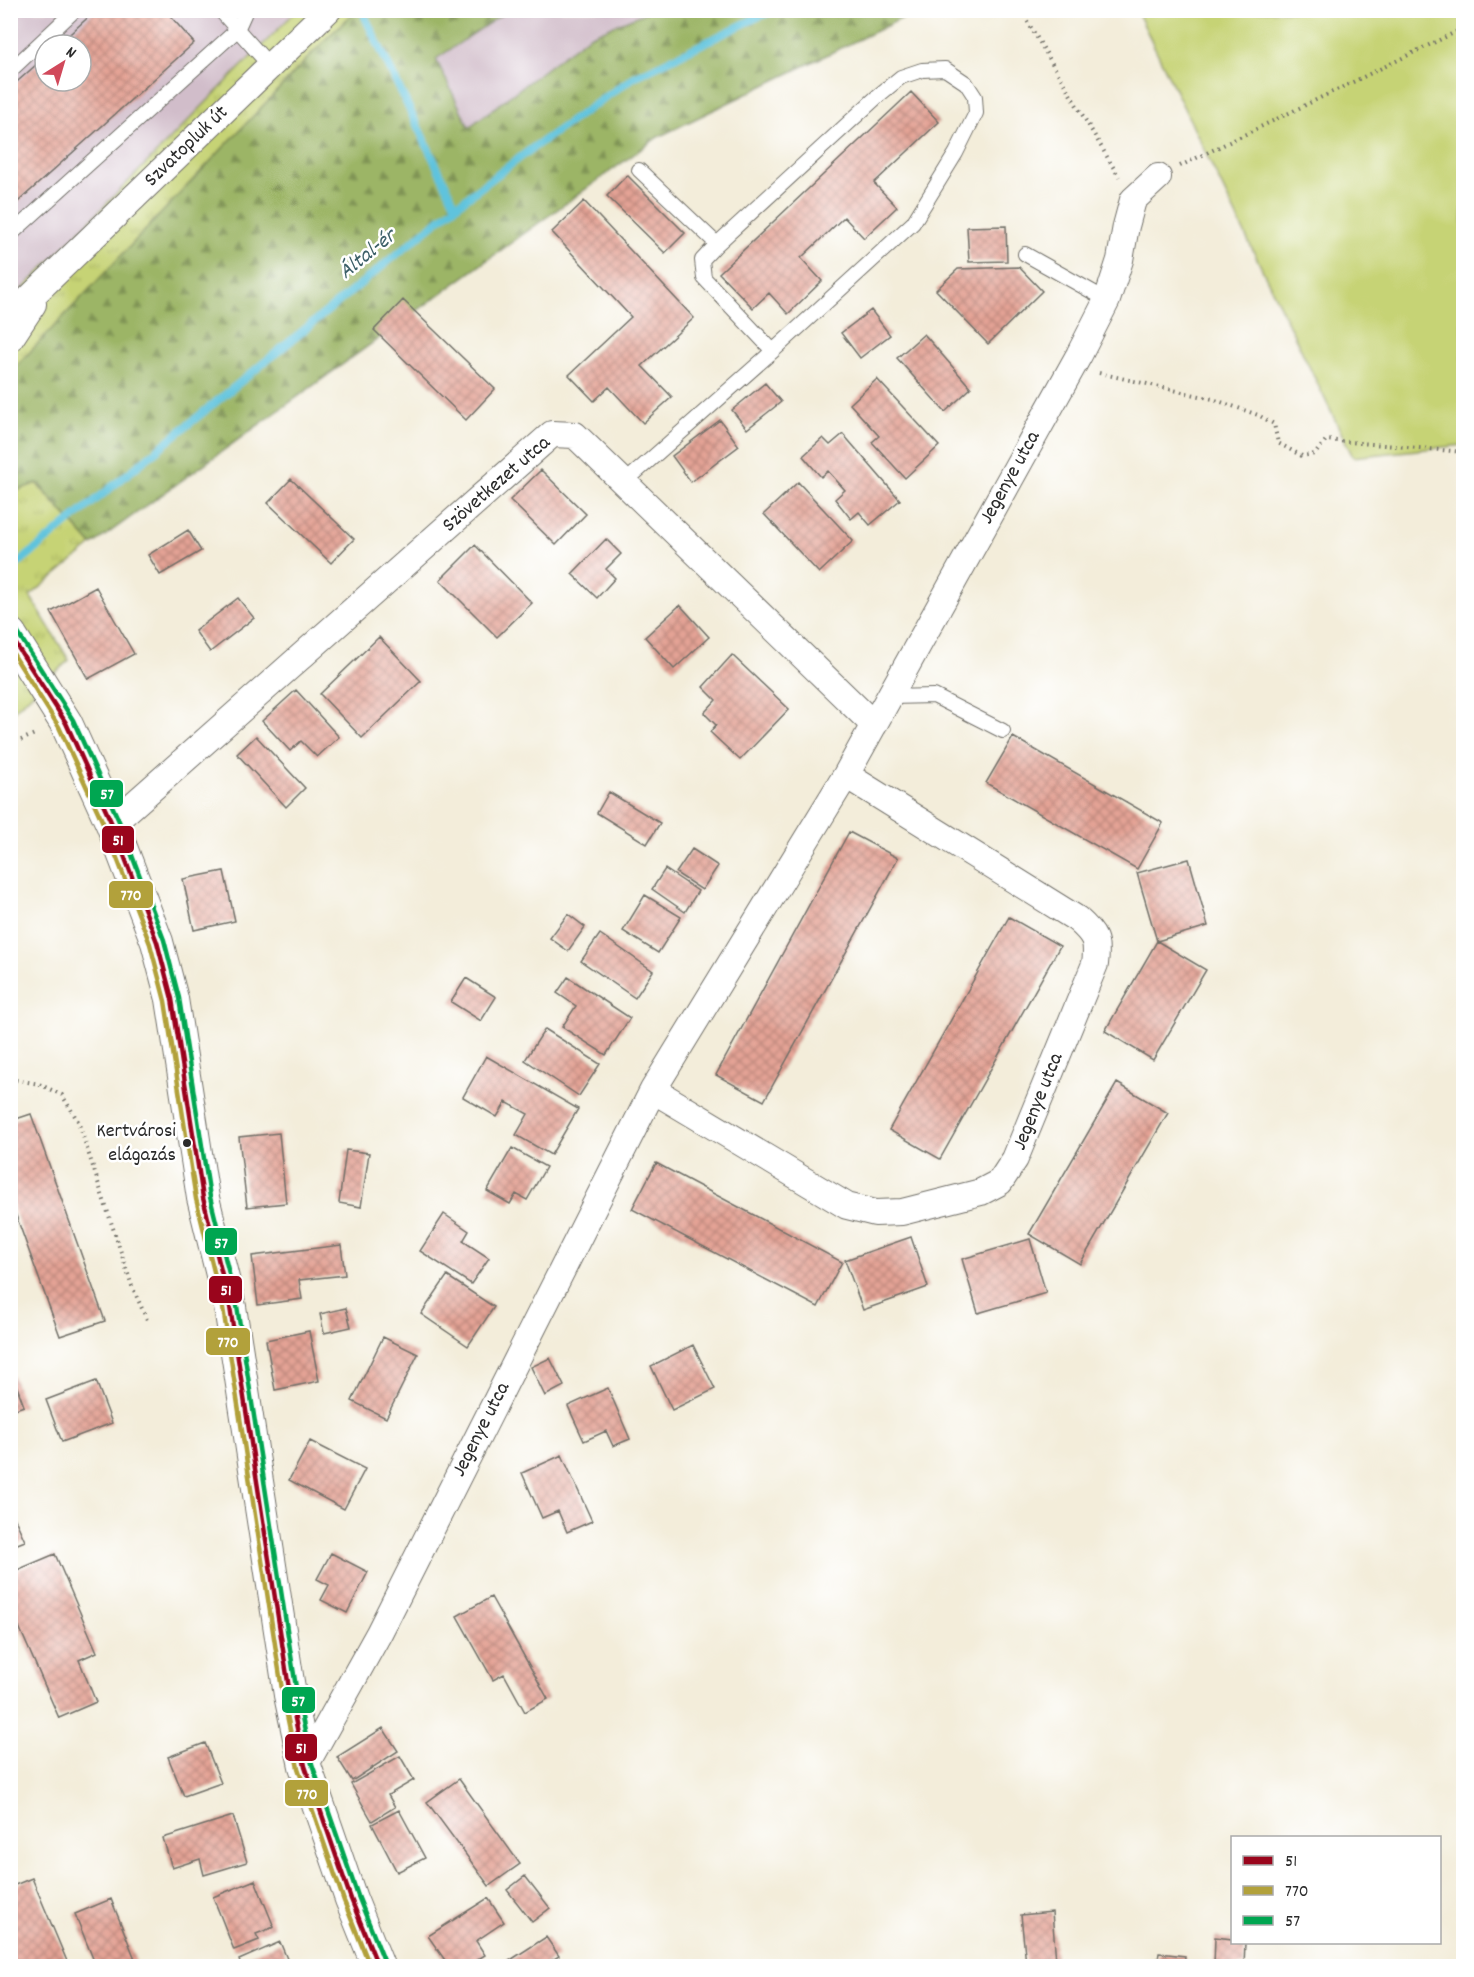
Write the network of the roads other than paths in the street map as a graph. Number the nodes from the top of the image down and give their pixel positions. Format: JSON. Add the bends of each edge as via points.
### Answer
{"nodes":[{"id":1,"x":75,"y":10,"type":"edge"},
{"id":2,"x":220,"y":10,"type":"edge"},
{"id":3,"x":246,"y":10,"type":"edge"},
{"id":4,"x":328,"y":10,"type":"edge"},
{"id":5,"x":237,"y":30,"type":"junction"},
{"id":6,"x":270,"y":66,"type":"junction"},
{"id":7,"x":10,"y":71,"type":"edge"},
{"id":8,"x":639,"y":170,"type":"dead end"},
{"id":9,"x":1158,"y":177,"type":"road end"},
{"id":10,"x":10,"y":235,"type":"edge"},
{"id":11,"x":717,"y":244,"type":"junction"},
{"id":12,"x":1025,"y":254,"type":"dead end"},
{"id":13,"x":46,"y":284,"type":"junction"},
{"id":14,"x":1107,"y":300,"type":"junction"},
{"id":15,"x":10,"y":317,"type":"edge"},
{"id":16,"x":10,"y":339,"type":"edge"},
{"id":17,"x":773,"y":351,"type":"junction"},
{"id":18,"x":625,"y":482,"type":"junction"},
{"id":19,"x":10,"y":634,"type":"edge"},
{"id":20,"x":890,"y":697,"type":"junction"},
{"id":21,"x":874,"y":724,"type":"junction"},
{"id":22,"x":1003,"y":731,"type":"dead end"},
{"id":23,"x":846,"y":775,"type":"junction"},
{"id":24,"x":112,"y":824,"type":"junction"},
{"id":25,"x":653,"y":1090,"type":"junction"},
{"id":26,"x":305,"y":1766,"type":"junction"},
{"id":27,"x":378,"y":1966,"type":"edge"}],
"edges":[{"from":1,"to":7,"type":"lane"},
{"from":2,"to":5,"type":"lane"},
{"from":3,"to":5,"type":"lane"},
{"from":4,"to":6,"type":"street","name":"Szvatopluk út"},
{"from":5,"to":6,"type":"lane"},
{"from":5,"to":10,"type":"lane"},
{"from":6,"to":13,"type":"street","name":"Szvatopluk út"},
{"from":8,"to":11,"type":"lane"},
{"from":9,"to":14,"type":"street","name":"Jegenye utca","via":[[1133,200]]},
{"from":11,"to":17,"type":"lane","via":[[702,260],[704,278]]},
{"from":11,"to":17,"type":"lane","via":[[901,77],[922,70],[945,69],[966,83],[975,98],[976,113],[913,223]]},
{"from":12,"to":14,"type":"lane"},
{"from":13,"to":15,"type":"street","name":"Szvatopluk út"},
{"from":13,"to":16,"type":"street","name":"Szvatopluk út"},
{"from":14,"to":20,"type":"street","name":"Jegenye utca"},
{"from":17,"to":18,"type":"lane"},
{"from":18,"to":21,"type":"street","name":"Szövetkezet utca"},
{"from":18,"to":24,"type":"street","name":"Szövetkezet utca","via":[[574,435],[552,434]]},
{"from":19,"to":24,"type":"street","via":[[66,723]]},
{"from":20,"to":21,"type":"street","name":"Jegenye utca"},
{"from":20,"to":22,"type":"lane","via":[[934,696]]},
{"from":21,"to":23,"type":"street","name":"Jegenye utca"},
{"from":23,"to":25,"type":"street","name":"Jegenye utca"},
{"from":23,"to":25,"type":"street","name":"Jegenye utca","via":[[1077,919],[1097,945],[1095,964],[1015,1159],[1000,1182],[981,1192],[902,1212],[875,1213],[847,1206]]},
{"from":24,"to":26,"type":"street","via":[[157,942],[172,999],[203,1198],[230,1307],[290,1695]]},
{"from":25,"to":26,"type":"street","name":"Jegenye utca","via":[[379,1633]]},
{"from":26,"to":27,"type":"street"}]}
